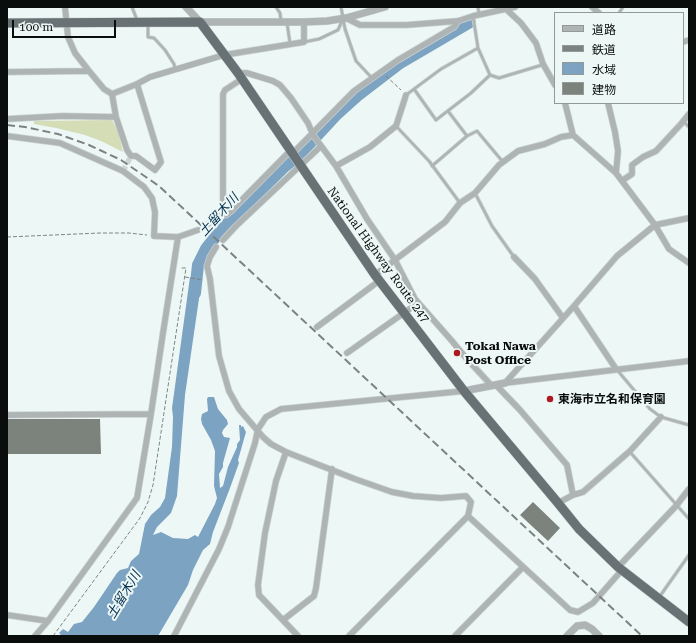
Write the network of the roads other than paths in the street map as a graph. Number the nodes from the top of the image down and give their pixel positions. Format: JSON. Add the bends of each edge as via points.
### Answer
{"nodes":[{"id":1,"x":65,"y":7,"type":"edge"},
{"id":2,"x":132,"y":7,"type":"edge"},
{"id":3,"x":186,"y":7,"type":"edge"},
{"id":4,"x":276,"y":7,"type":"edge"},
{"id":5,"x":342,"y":7,"type":"edge"},
{"id":6,"x":385,"y":7,"type":"edge"},
{"id":7,"x":478,"y":7,"type":"edge"},
{"id":8,"x":515,"y":7,"type":"edge"},
{"id":9,"x":507,"y":10,"type":"junction"},
{"id":10,"x":476,"y":15,"type":"junction"},
{"id":11,"x":345,"y":18,"type":"junction"},
{"id":12,"x":458,"y":21,"type":"junction"},
{"id":13,"x":200,"y":22,"type":"junction"},
{"id":14,"x":284,"y":22,"type":"junction"},
{"id":15,"x":304,"y":22,"type":"junction"},
{"id":16,"x":7,"y":23,"type":"edge"},
{"id":17,"x":137,"y":23,"type":"junction"},
{"id":18,"x":148,"y":23,"type":"junction"},
{"id":19,"x":66,"y":24,"type":"junction"},
{"id":20,"x":304,"y":42,"type":"junction"},
{"id":21,"x":290,"y":44,"type":"junction"},
{"id":22,"x":478,"y":48,"type":"junction"},
{"id":23,"x":224,"y":55,"type":"junction"},
{"id":24,"x":543,"y":64,"type":"junction"},
{"id":25,"x":175,"y":69,"type":"junction"},
{"id":26,"x":7,"y":72,"type":"edge"},
{"id":27,"x":89,"y":72,"type":"junction"},
{"id":28,"x":490,"y":75,"type":"junction"},
{"id":29,"x":240,"y":76,"type":"junction"},
{"id":30,"x":372,"y":78,"type":"junction"},
{"id":31,"x":554,"y":83,"type":"edge"},
{"id":32,"x":137,"y":84,"type":"junction"},
{"id":33,"x":414,"y":89,"type":"junction"},
{"id":34,"x":112,"y":94,"type":"junction"},
{"id":35,"x":406,"y":95,"type":"joint"},
{"id":36,"x":565,"y":104,"type":"edge"},
{"id":37,"x":608,"y":104,"type":"edge"},
{"id":38,"x":448,"y":111,"type":"junction"},
{"id":39,"x":689,"y":114,"type":"edge"},
{"id":40,"x":116,"y":117,"type":"junction"},
{"id":41,"x":7,"y":119,"type":"edge"},
{"id":42,"x":684,"y":121,"type":"junction"},
{"id":43,"x":396,"y":126,"type":"junction"},
{"id":44,"x":689,"y":127,"type":"edge"},
{"id":45,"x":313,"y":135,"type":"junction"},
{"id":46,"x":573,"y":135,"type":"junction"},
{"id":47,"x":7,"y":136,"type":"edge"},
{"id":48,"x":467,"y":136,"type":"junction"},
{"id":49,"x":320,"y":145,"type":"junction"},
{"id":50,"x":292,"y":152,"type":"junction"},
{"id":51,"x":504,"y":162,"type":"junction"},
{"id":52,"x":299,"y":164,"type":"junction"},
{"id":53,"x":336,"y":166,"type":"junction"},
{"id":54,"x":432,"y":166,"type":"junction"},
{"id":55,"x":616,"y":173,"type":"junction"},
{"id":56,"x":623,"y":180,"type":"junction"},
{"id":57,"x":475,"y":193,"type":"junction"},
{"id":58,"x":460,"y":203,"type":"junction"},
{"id":59,"x":221,"y":213,"type":"junction"},
{"id":60,"x":689,"y":218,"type":"edge"},
{"id":61,"x":655,"y":225,"type":"junction"},
{"id":62,"x":206,"y":226,"type":"dead end"},
{"id":63,"x":198,"y":230,"type":"dead end"},
{"id":64,"x":178,"y":237,"type":"junction"},
{"id":65,"x":223,"y":240,"type":"dead end"},
{"id":66,"x":216,"y":247,"type":"dead end"},
{"id":67,"x":514,"y":258,"type":"joint"},
{"id":68,"x":395,"y":260,"type":"junction"},
{"id":69,"x":689,"y":263,"type":"edge"},
{"id":70,"x":377,"y":278,"type":"junction"},
{"id":71,"x":418,"y":303,"type":"junction"},
{"id":72,"x":574,"y":306,"type":"junction"},
{"id":73,"x":404,"y":313,"type":"junction"},
{"id":74,"x":563,"y":318,"type":"junction"},
{"id":75,"x":318,"y":327,"type":"dead end"},
{"id":76,"x":347,"y":353,"type":"dead end"},
{"id":77,"x":689,"y":360,"type":"edge"},
{"id":78,"x":616,"y":369,"type":"junction"},
{"id":79,"x":505,"y":384,"type":"junction"},
{"id":80,"x":494,"y":385,"type":"junction"},
{"id":81,"x":464,"y":391,"type":"junction"},
{"id":82,"x":151,"y":414,"type":"junction"},
{"id":83,"x":7,"y":416,"type":"edge"},
{"id":84,"x":661,"y":417,"type":"junction"},
{"id":85,"x":689,"y":425,"type":"edge"},
{"id":86,"x":258,"y":429,"type":"junction"},
{"id":87,"x":630,"y":451,"type":"junction"},
{"id":88,"x":286,"y":452,"type":"junction"},
{"id":89,"x":332,"y":470,"type":"junction"},
{"id":90,"x":689,"y":489,"type":"edge"},
{"id":91,"x":573,"y":495,"type":"junction"},
{"id":92,"x":558,"y":503,"type":"junction"},
{"id":93,"x":676,"y":506,"type":"junction"},
{"id":94,"x":468,"y":516,"type":"junction"},
{"id":95,"x":689,"y":519,"type":"edge"},
{"id":96,"x":689,"y":555,"type":"edge"},
{"id":97,"x":523,"y":567,"type":"junction"},
{"id":98,"x":620,"y":568,"type":"junction"},
{"id":99,"x":658,"y":598,"type":"junction"},
{"id":100,"x":7,"y":615,"type":"edge"},
{"id":101,"x":283,"y":620,"type":"junction"},
{"id":102,"x":48,"y":621,"type":"junction"},
{"id":103,"x":689,"y":622,"type":"edge"},
{"id":104,"x":35,"y":636,"type":"edge"},
{"id":105,"x":174,"y":636,"type":"edge"},
{"id":106,"x":298,"y":636,"type":"edge"},
{"id":107,"x":349,"y":636,"type":"edge"},
{"id":108,"x":455,"y":636,"type":"edge"},
{"id":109,"x":567,"y":636,"type":"edge"},
{"id":110,"x":599,"y":636,"type":"edge"}],
"edges":[{"from":1,"to":19,"type":"street"},
{"from":2,"to":17,"type":"lane"},
{"from":3,"to":13,"type":"street"},
{"from":4,"to":14,"type":"lane"},
{"from":5,"to":11,"type":"lane"},
{"from":6,"to":11,"type":"street"},
{"from":7,"to":10,"type":"lane"},
{"from":8,"to":9,"type":"street"},
{"from":9,"to":10,"type":"street"},
{"from":9,"to":24,"type":"street","via":[[536,42]]},
{"from":10,"to":12,"type":"street"},
{"from":10,"to":22,"type":"lane"},
{"from":11,"to":12,"type":"street","via":[[360,25]]},
{"from":11,"to":15,"type":"street"},
{"from":11,"to":20,"type":"lane","via":[[338,30],[319,39]]},
{"from":11,"to":30,"type":"lane","via":[[345,29],[356,61]]},
{"from":12,"to":30,"type":"street","via":[[454,27]]},
{"from":13,"to":14,"type":"street"},
{"from":13,"to":18,"type":"highway"},
{"from":13,"to":23,"type":"highway","name":"National Highway Route 247"},
{"from":14,"to":15,"type":"street"},
{"from":14,"to":21,"type":"lane"},
{"from":15,"to":20,"type":"street"},
{"from":16,"to":19,"type":"highway"},
{"from":17,"to":18,"type":"highway"},
{"from":17,"to":19,"type":"highway"},
{"from":18,"to":25,"type":"lane","via":[[148,37],[154,38],[165,50]]},
{"from":19,"to":27,"type":"street","via":[[75,53]]},
{"from":20,"to":21,"type":"street"},
{"from":21,"to":23,"type":"street"},
{"from":22,"to":28,"type":"lane"},
{"from":22,"to":33,"type":"lane","via":[[441,69]]},
{"from":23,"to":25,"type":"street"},
{"from":23,"to":29,"type":"highway","name":"National Highway Route 247"},
{"from":24,"to":28,"type":"lane","via":[[499,78]]},
{"from":24,"to":31,"type":"street"},
{"from":25,"to":32,"type":"street"},
{"from":26,"to":27,"type":"street"},
{"from":27,"to":34,"type":"street"},
{"from":28,"to":38,"type":"lane"},
{"from":29,"to":45,"type":"street","via":[[254,75],[280,85],[308,123]]},
{"from":29,"to":50,"type":"highway","name":"National Highway Route 247"},
{"from":29,"to":59,"type":"street","via":[[223,94]]},
{"from":30,"to":45,"type":"street","via":[[349,96]]},
{"from":32,"to":34,"type":"street"},
{"from":32,"to":40,"type":"street","via":[[161,162],[155,170],[136,156],[131,156]]},
{"from":33,"to":35,"type":"lane"},
{"from":33,"to":38,"type":"lane","via":[[436,120]]},
{"from":34,"to":40,"type":"street"},
{"from":35,"to":43,"type":"street"},
{"from":36,"to":46,"type":"street"},
{"from":37,"to":55,"type":"street","via":[[618,151]]},
{"from":38,"to":48,"type":"lane"},
{"from":39,"to":42,"type":"street"},
{"from":40,"to":41,"type":"street"},
{"from":42,"to":44,"type":"lane"},
{"from":42,"to":56,"type":"street","via":[[656,151],[632,165],[632,174]]},
{"from":43,"to":53,"type":"street","via":[[370,147]]},
{"from":43,"to":54,"type":"lane"},
{"from":45,"to":49,"type":"street"},
{"from":45,"to":50,"type":"street"},
{"from":46,"to":51,"type":"street","via":[[518,151]]},
{"from":46,"to":55,"type":"street"},
{"from":47,"to":64,"type":"street","via":[[60,143],[123,171],[144,187],[152,198],[155,212],[154,236]]},
{"from":48,"to":51,"type":"lane","via":[[478,131]]},
{"from":48,"to":54,"type":"lane"},
{"from":49,"to":52,"type":"street"},
{"from":49,"to":53,"type":"street"},
{"from":50,"to":52,"type":"highway","name":"National Highway Route 247"},
{"from":50,"to":59,"type":"street","via":[[231,211]]},
{"from":51,"to":57,"type":"street"},
{"from":52,"to":65,"type":"street"},
{"from":52,"to":70,"type":"highway","name":"National Highway Route 247"},
{"from":53,"to":68,"type":"street"},
{"from":54,"to":58,"type":"lane"},
{"from":55,"to":56,"type":"street"},
{"from":56,"to":61,"type":"street"},
{"from":57,"to":58,"type":"street"},
{"from":57,"to":67,"type":"lane","via":[[492,226]]},
{"from":58,"to":68,"type":"street","via":[[445,222]]},
{"from":59,"to":62,"type":"street"},
{"from":60,"to":61,"type":"street"},
{"from":61,"to":69,"type":"street","via":[[669,249]]},
{"from":61,"to":72,"type":"street","via":[[617,256]]},
{"from":63,"to":64,"type":"street"},
{"from":64,"to":82,"type":"street"},
{"from":66,"to":86,"type":"street","via":[[207,266],[220,356],[229,391],[239,409]]},
{"from":67,"to":74,"type":"street","via":[[535,279]]},
{"from":68,"to":70,"type":"street"},
{"from":68,"to":71,"type":"street"},
{"from":70,"to":73,"type":"highway","name":"National Highway Route 247"},
{"from":70,"to":75,"type":"street"},
{"from":71,"to":73,"type":"street"},
{"from":71,"to":80,"type":"street","via":[[466,358]]},
{"from":72,"to":74,"type":"street"},
{"from":72,"to":78,"type":"street"},
{"from":73,"to":76,"type":"street"},
{"from":73,"to":81,"type":"highway","name":"National Highway Route 247"},
{"from":74,"to":79,"type":"street"},
{"from":77,"to":78,"type":"street"},
{"from":78,"to":79,"type":"street"},
{"from":78,"to":84,"type":"lane","via":[[650,409]]},
{"from":79,"to":80,"type":"street"},
{"from":80,"to":81,"type":"street"},
{"from":80,"to":91,"type":"street","via":[[520,410],[567,465]]},
{"from":81,"to":86,"type":"street","via":[[281,409],[266,417]]},
{"from":81,"to":92,"type":"highway","name":"National Highway Route 247"},
{"from":82,"to":83,"type":"street"},
{"from":82,"to":102,"type":"street","via":[[137,498]]},
{"from":84,"to":85,"type":"lane"},
{"from":84,"to":87,"type":"street"},
{"from":86,"to":88,"type":"street","via":[[271,444]]},
{"from":86,"to":105,"type":"street","via":[[219,549]]},
{"from":87,"to":91,"type":"street","via":[[583,492]]},
{"from":87,"to":93,"type":"lane"},
{"from":88,"to":89,"type":"street"},
{"from":88,"to":101,"type":"street","via":[[276,481],[265,533],[258,585],[259,595]]},
{"from":89,"to":94,"type":"street","via":[[392,492],[441,498],[466,496],[471,502]]},
{"from":89,"to":101,"type":"street","via":[[314,596]]},
{"from":90,"to":93,"type":"street"},
{"from":91,"to":92,"type":"street"},
{"from":92,"to":98,"type":"highway","name":"National Highway Route 247","via":[[579,529]]},
{"from":93,"to":95,"type":"lane"},
{"from":93,"to":98,"type":"street"},
{"from":94,"to":97,"type":"street"},
{"from":94,"to":107,"type":"street"},
{"from":96,"to":99,"type":"lane"},
{"from":97,"to":98,"type":"street","via":[[570,610],[578,612],[593,603]]},
{"from":97,"to":108,"type":"street"},
{"from":98,"to":99,"type":"highway","name":"National Highway Route 247"},
{"from":99,"to":103,"type":"highway","name":"National Highway Route 247"},
{"from":100,"to":102,"type":"street"},
{"from":101,"to":106,"type":"street"},
{"from":102,"to":104,"type":"street"},
{"from":109,"to":110,"type":"street","via":[[578,626],[585,625]]}]}
